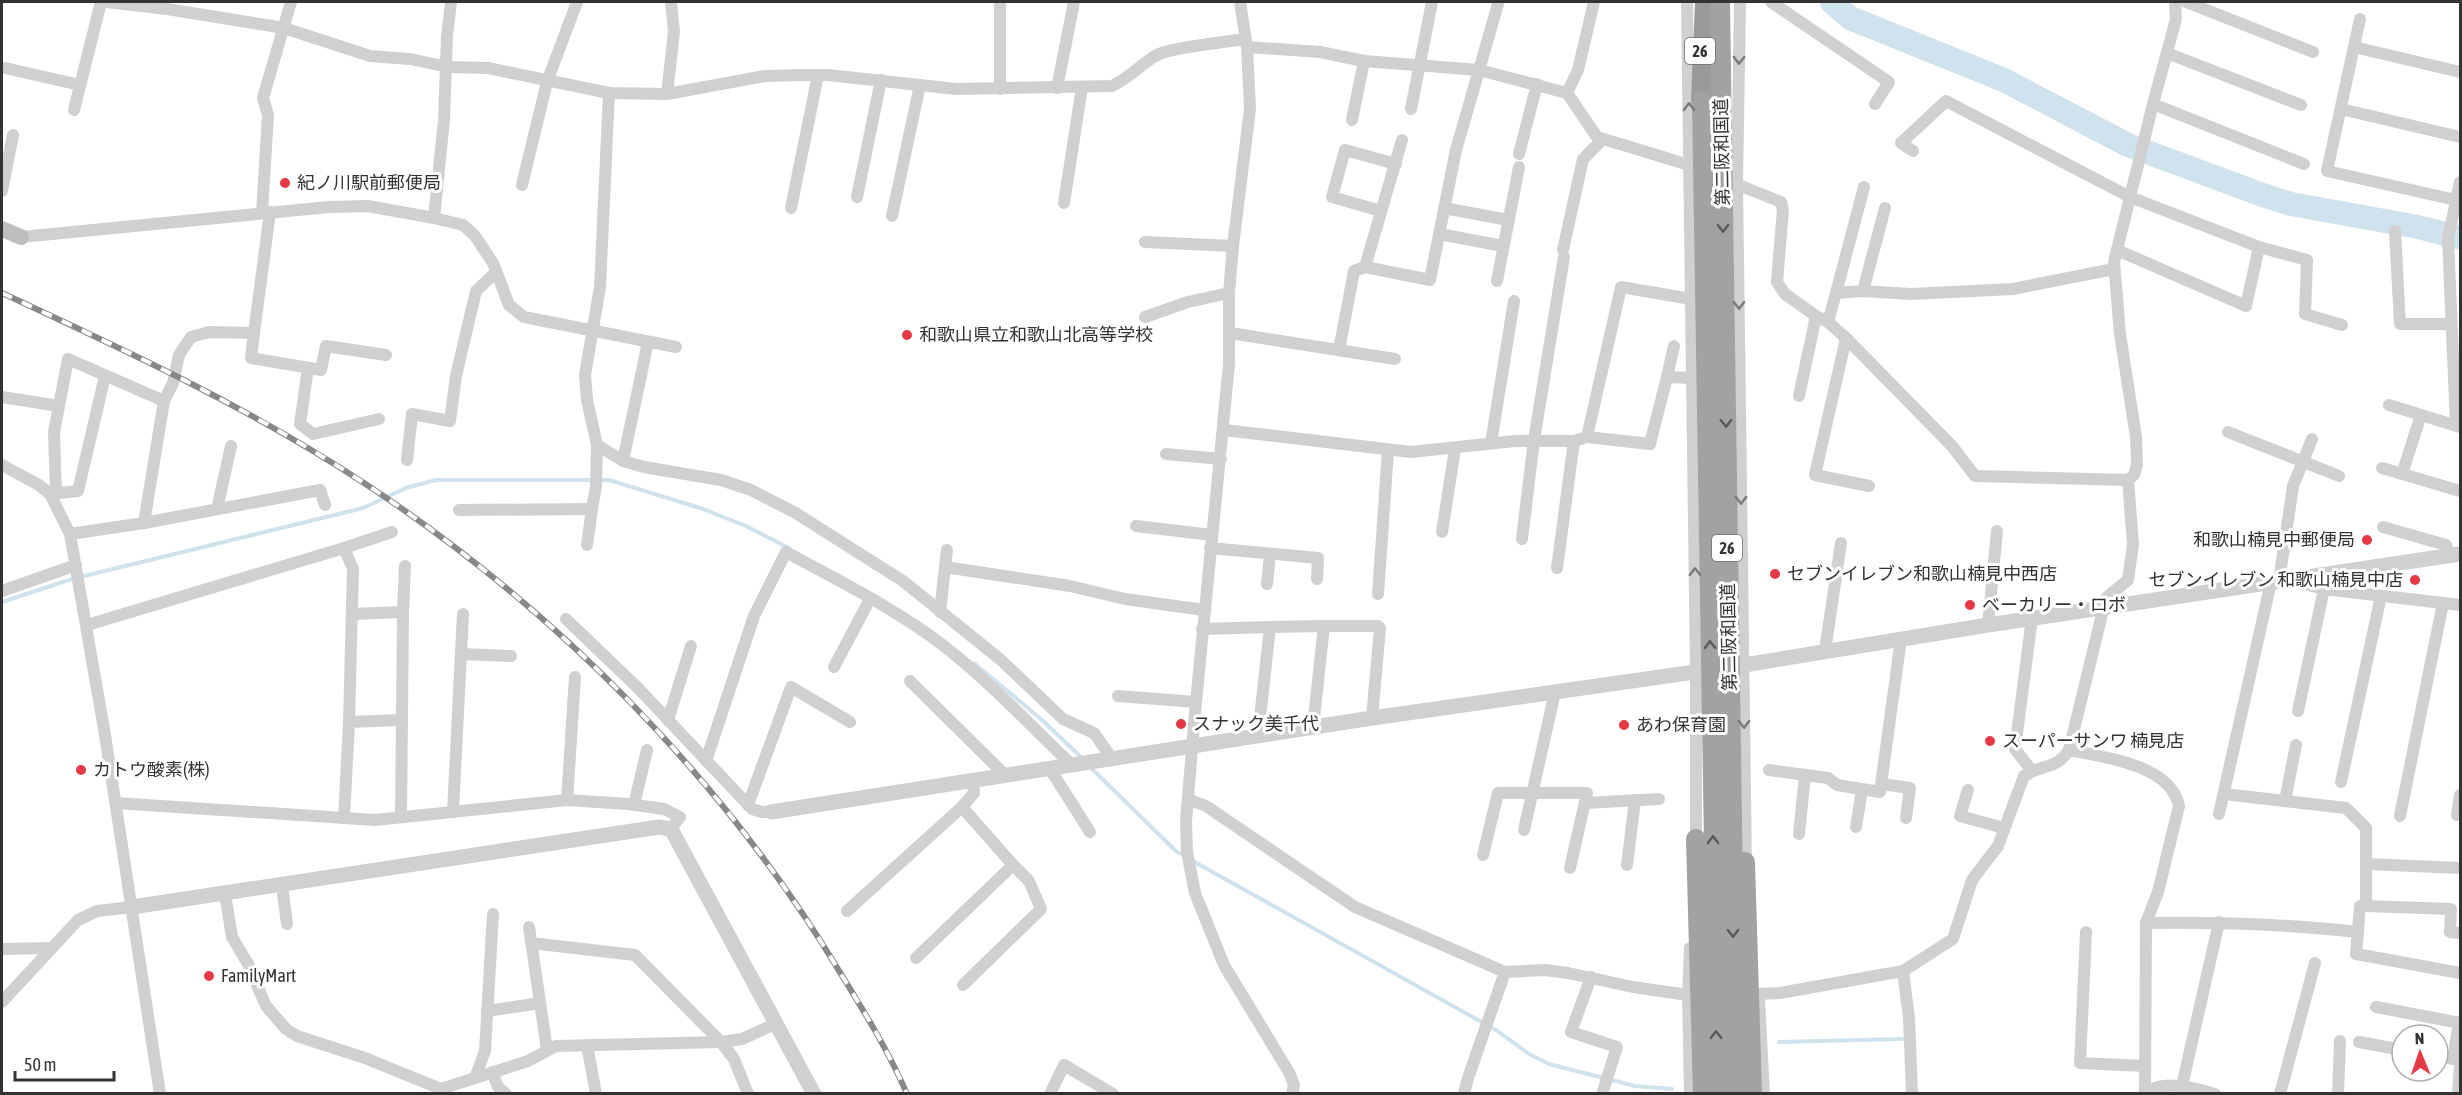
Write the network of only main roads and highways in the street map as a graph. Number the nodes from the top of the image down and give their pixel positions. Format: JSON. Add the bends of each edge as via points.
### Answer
{"nodes":[{"id":1,"x":1698,"y":2,"type":"edge"},
{"id":2,"x":1706,"y":2,"type":"edge"},
{"id":3,"x":1720,"y":2,"type":"edge"},
{"id":4,"x":1702,"y":101,"type":"junction"},
{"id":5,"x":2,"y":229,"type":"edge"},
{"id":6,"x":21,"y":237,"type":"road end"},
{"id":7,"x":1696,"y":839,"type":"road end"},
{"id":8,"x":1745,"y":862,"type":"road end"},
{"id":9,"x":1703,"y":1094,"type":"edge"},
{"id":10,"x":1718,"y":1094,"type":"edge"},
{"id":11,"x":1736,"y":1094,"type":"edge"},
{"id":12,"x":1752,"y":1094,"type":"edge"}],
"edges":[{"from":1,"to":4,"type":"highway","number":"26"},
{"from":2,"to":4,"type":"highway","number":"26"},
{"from":3,"to":11,"type":"highway","name":"第二阪和国道","number":"26","one_way":true,"bridge":true},
{"from":10,"to":4,"type":"highway","name":"第二阪和国道","number":"26","one_way":true,"bridge":true},
{"from":5,"to":6,"type":"main road"},
{"from":7,"to":9,"type":"highway"},
{"from":8,"to":12,"type":"highway"}]}
